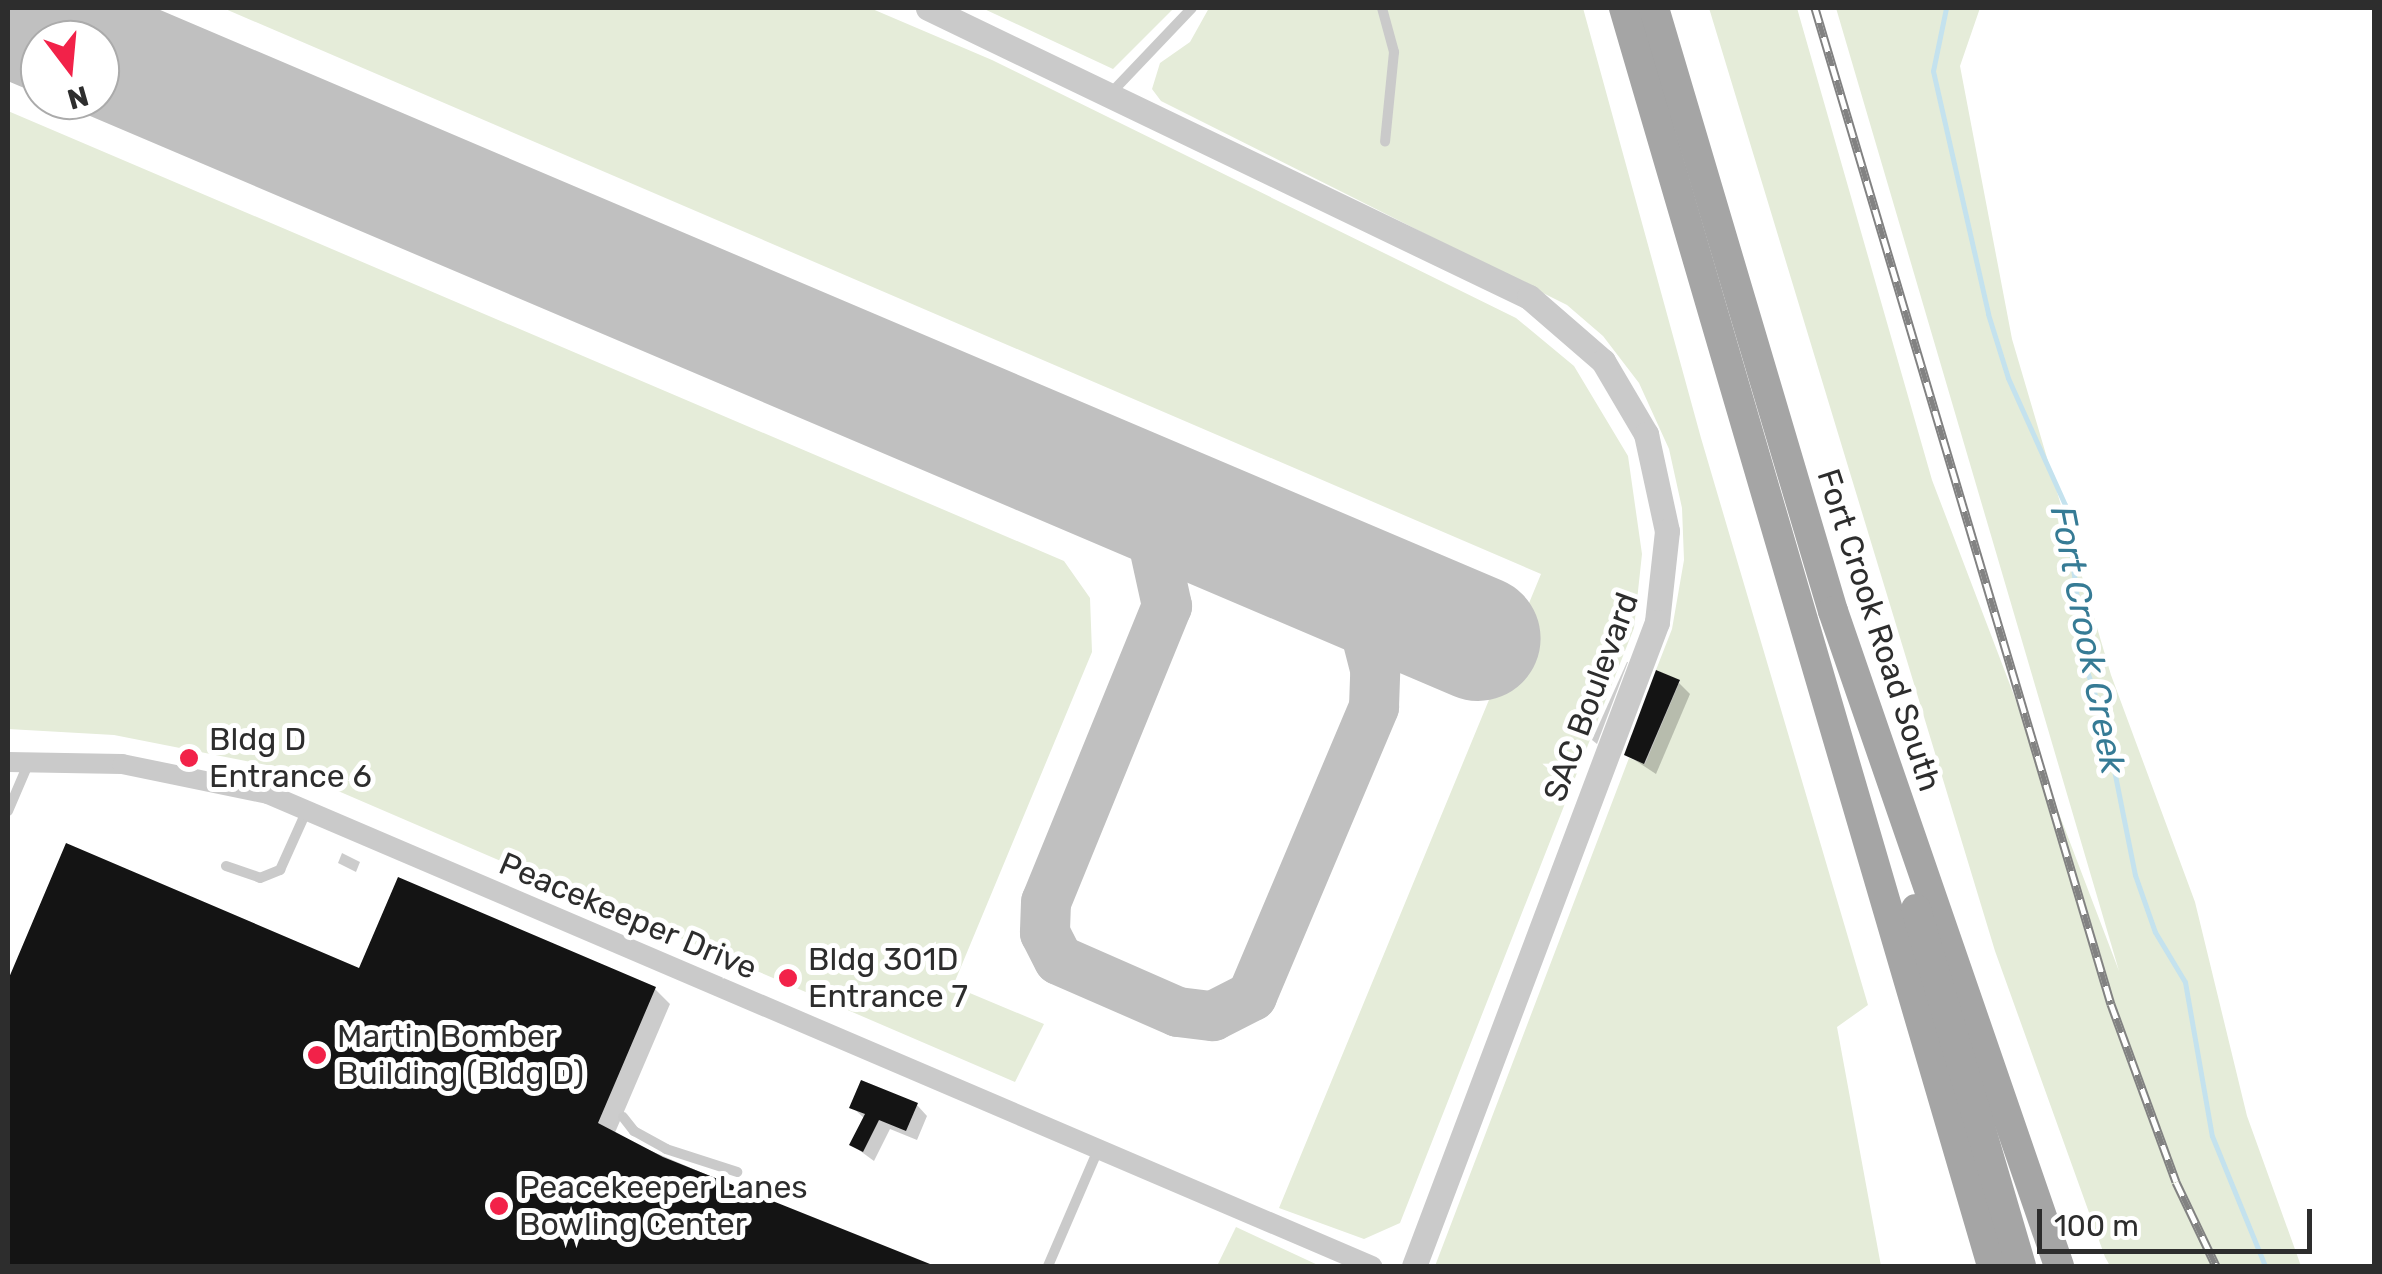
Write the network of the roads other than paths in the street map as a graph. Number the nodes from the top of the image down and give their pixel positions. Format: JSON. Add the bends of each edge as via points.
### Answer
{"nodes":[{"id":1,"x":928,"y":8,"type":"edge"},
{"id":2,"x":1192,"y":8,"type":"edge"},
{"id":3,"x":1382,"y":8,"type":"edge"},
{"id":4,"x":1624,"y":8,"type":"edge"},
{"id":5,"x":1654,"y":8,"type":"edge"},
{"id":6,"x":1110,"y":94,"type":"junction"},
{"id":7,"x":1384,"y":142,"type":"dead end"},
{"id":8,"x":1833,"y":611,"type":"junction"},
{"id":9,"x":18,"y":761,"type":"edge"},
{"id":10,"x":307,"y":810,"type":"junction"},
{"id":11,"x":8,"y":811,"type":"edge"},
{"id":12,"x":226,"y":866,"type":"dead end"},
{"id":13,"x":623,"y":1117,"type":"dead end"},
{"id":14,"x":1098,"y":1150,"type":"junction"},
{"id":15,"x":737,"y":1172,"type":"dead end"},
{"id":16,"x":1048,"y":1266,"type":"edge"},
{"id":17,"x":1372,"y":1266,"type":"edge"},
{"id":18,"x":1414,"y":1266,"type":"edge"},
{"id":19,"x":1992,"y":1266,"type":"edge"},
{"id":20,"x":2020,"y":1266,"type":"edge"},
{"id":21,"x":2059,"y":1266,"type":"edge"}],
"edges":[{"from":1,"to":6,"type":"street","name":"SAC Boulevard"},
{"from":2,"to":6,"type":"lane"},
{"from":3,"to":7,"type":"lane","via":[[1394,52]]},
{"from":4,"to":19,"type":"main road","name":"Fort Crook Road South"},
{"from":5,"to":8,"type":"main road","name":"Fort Crook Road South"},
{"from":6,"to":18,"type":"street","name":"SAC Boulevard","via":[[1483,273],[1561,318],[1620,382],[1657,467],[1668,558],[1657,622]]},
{"from":8,"to":20,"type":"main road"},
{"from":8,"to":21,"type":"main road","name":"Fort Crook Road South"},
{"from":9,"to":10,"type":"street","name":"Peacekeeper Drive","via":[[157,770]]},
{"from":9,"to":11,"type":"lane"},
{"from":10,"to":12,"type":"lane","via":[[280,870],[260,878]]},
{"from":10,"to":14,"type":"street","name":"Peacekeeper Drive"},
{"from":13,"to":15,"type":"lane","via":[[634,1132],[666,1149]]},
{"from":14,"to":16,"type":"lane"},
{"from":14,"to":17,"type":"street","name":"Peacekeeper Drive"}]}
